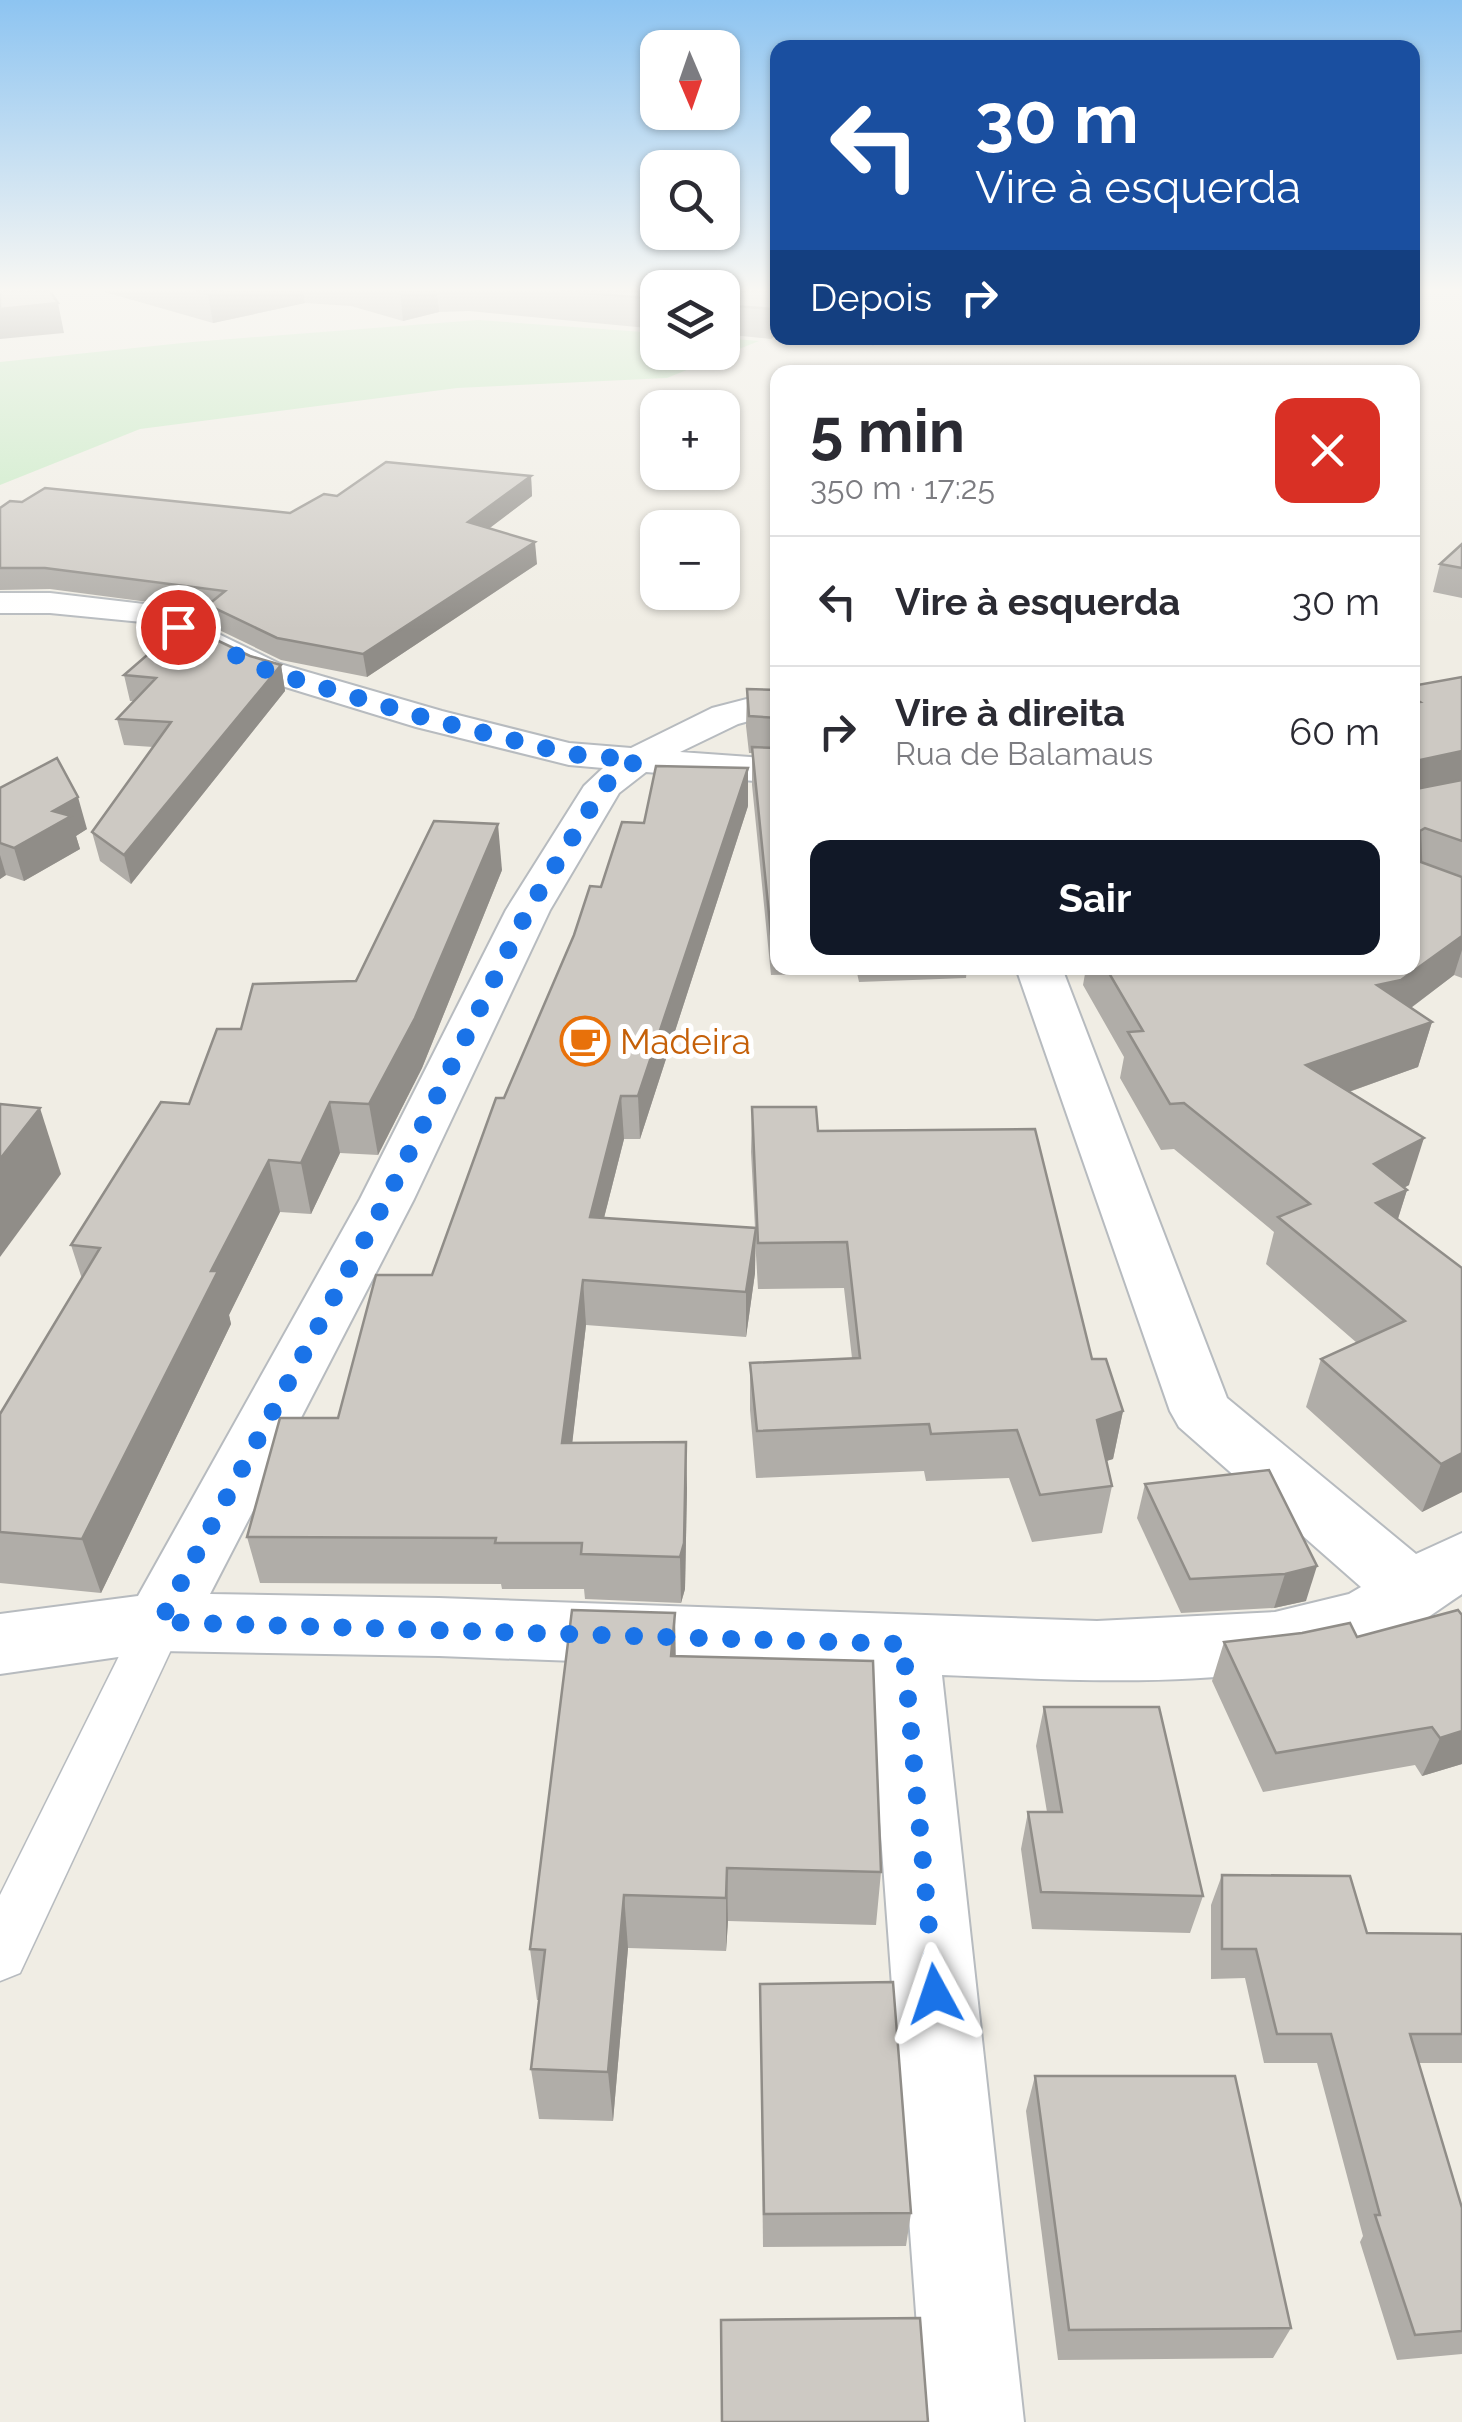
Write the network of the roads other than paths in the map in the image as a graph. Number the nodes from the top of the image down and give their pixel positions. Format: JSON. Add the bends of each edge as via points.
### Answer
{"nodes":[{"id":1,"x":0,"y":603,"type":"edge"},
{"id":2,"x":770,"y":704,"type":"edge"},
{"id":3,"x":637,"y":760,"type":"junction"},
{"id":4,"x":770,"y":770,"type":"edge"},
{"id":5,"x":1042,"y":975,"type":"edge"},
{"id":6,"x":1437,"y":1575,"type":"edge"},
{"id":7,"x":160,"y":1622,"type":"junction"},
{"id":8,"x":0,"y":1644,"type":"edge"},
{"id":9,"x":903,"y":1644,"type":"junction"},
{"id":10,"x":0,"y":1954,"type":"edge"},
{"id":11,"x":974,"y":2422,"type":"edge"}],
"edges":[{"from":1,"to":3,"type":"street","via":[[149,613],[286,677],[569,754]]},
{"from":2,"to":3,"type":"street","via":[[724,716]]},
{"from":3,"to":4,"type":"street"},
{"from":3,"to":7,"type":"street","via":[[604,786],[528,910],[387,1198]]},
{"from":5,"to":6,"type":"street","via":[[1201,1411]]},
{"from":6,"to":9,"type":"street","via":[[1368,1618],[1276,1642],[1097,1651]]},
{"from":7,"to":8,"type":"street"},
{"from":7,"to":9,"type":"street"},
{"from":7,"to":10,"type":"lane"},
{"from":9,"to":11,"type":"street"}]}
